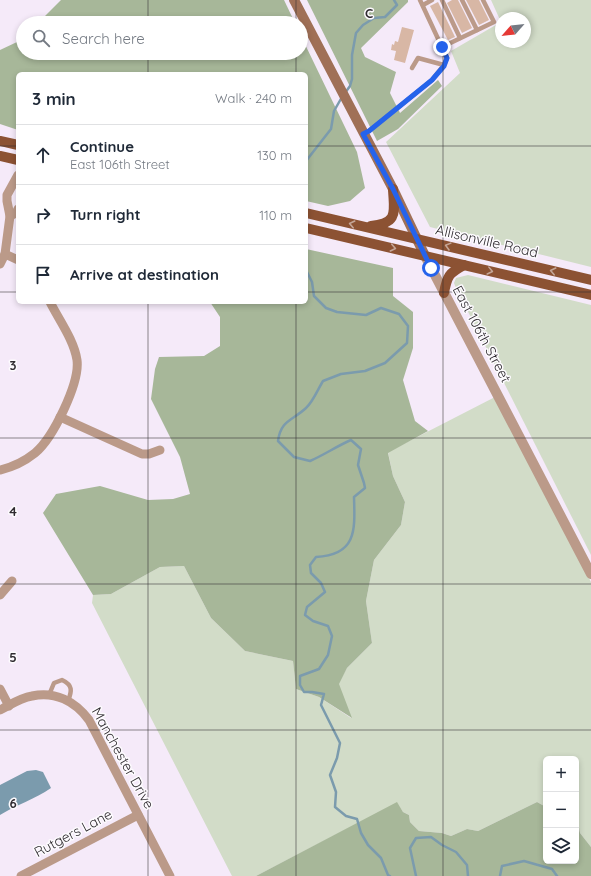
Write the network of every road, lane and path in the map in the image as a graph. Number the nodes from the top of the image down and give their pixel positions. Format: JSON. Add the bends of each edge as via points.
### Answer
{"nodes":[{"id":1,"x":294,"y":0,"type":"edge"},
{"id":2,"x":432,"y":0,"type":"edge"},
{"id":3,"x":442,"y":0,"type":"edge"},
{"id":4,"x":462,"y":0,"type":"edge"},
{"id":5,"x":483,"y":0,"type":"edge"},
{"id":6,"x":421,"y":2,"type":"edge"},
{"id":7,"x":302,"y":16,"type":"edge"},
{"id":8,"x":308,"y":27,"type":"edge"},
{"id":9,"x":477,"y":30,"type":"junction"},
{"id":10,"x":460,"y":38,"type":"junction"},
{"id":11,"x":442,"y":47,"type":"junction"},
{"id":12,"x":444,"y":66,"type":"junction"},
{"id":13,"x":412,"y":68,"type":"dead end"},
{"id":14,"x":363,"y":134,"type":"junction"},
{"id":15,"x":0,"y":141,"type":"edge"},
{"id":16,"x":16,"y":145,"type":"edge"},
{"id":17,"x":0,"y":156,"type":"edge"},
{"id":18,"x":16,"y":160,"type":"edge"},
{"id":19,"x":16,"y":178,"type":"edge"},
{"id":20,"x":393,"y":189,"type":"junction"},
{"id":21,"x":16,"y":213,"type":"edge"},
{"id":22,"x":308,"y":213,"type":"edge"},
{"id":23,"x":10,"y":216,"type":"junction"},
{"id":24,"x":367,"y":227,"type":"junction"},
{"id":25,"x":308,"y":228,"type":"edge"},
{"id":26,"x":417,"y":239,"type":"junction"},
{"id":27,"x":5,"y":254,"type":"junction"},
{"id":28,"x":425,"y":256,"type":"junction"},
{"id":29,"x":16,"y":259,"type":"edge"},
{"id":30,"x":0,"y":264,"type":"edge"},
{"id":31,"x":464,"y":265,"type":"junction"},
{"id":32,"x":591,"y":280,"type":"edge"},
{"id":33,"x":444,"y":293,"type":"junction"},
{"id":34,"x":591,"y":295,"type":"edge"},
{"id":35,"x":51,"y":304,"type":"edge"},
{"id":36,"x":60,"y":416,"type":"junction"},
{"id":37,"x":160,"y":450,"type":"dead end"},
{"id":38,"x":0,"y":470,"type":"edge"},
{"id":39,"x":591,"y":574,"type":"edge"},
{"id":40,"x":12,"y":581,"type":"dead end"},
{"id":41,"x":0,"y":595,"type":"edge"},
{"id":42,"x":0,"y":689,"type":"edge"},
{"id":43,"x":49,"y":694,"type":"junction"},
{"id":44,"x":68,"y":701,"type":"junction"},
{"id":45,"x":4,"y":708,"type":"edge"},
{"id":46,"x":138,"y":815,"type":"junction"},
{"id":47,"x":21,"y":876,"type":"edge"},
{"id":48,"x":170,"y":876,"type":"edge"}],
"edges":[{"from":1,"to":7,"type":"main road","name":"East 106th Street"},
{"from":2,"to":6,"type":"lane"},
{"from":3,"to":10,"type":"lane"},
{"from":4,"to":9,"type":"lane"},
{"from":5,"to":9,"type":"lane","via":[[494,22]]},
{"from":6,"to":11,"type":"lane"},
{"from":8,"to":14,"type":"main road","name":"East 106th Street"},
{"from":9,"to":10,"type":"lane"},
{"from":10,"to":11,"type":"lane"},
{"from":11,"to":12,"type":"lane","via":[[447,58]]},
{"from":12,"to":13,"type":"lane","via":[[418,58]]},
{"from":12,"to":14,"type":"lane","via":[[432,80]]},
{"from":14,"to":20,"type":"main road","name":"East 106th Street"},
{"from":15,"to":16,"type":"main road"},
{"from":17,"to":18,"type":"main road"},
{"from":19,"to":23,"type":"street","via":[[7,194]]},
{"from":20,"to":24,"type":"main road","via":[[394,212],[389,221]]},
{"from":20,"to":26,"type":"main road","name":"East 106th Street"},
{"from":21,"to":23,"type":"street"},
{"from":24,"to":22,"type":"main road","name":"Allisonville Road","one_way":true},
{"from":23,"to":27,"type":"street"},
{"from":24,"to":26,"type":"main road","name":"Allisonville Road"},
{"from":25,"to":28,"type":"main road","name":"Allisonville Road","one_way":true},
{"from":26,"to":28,"type":"main road","name":"East 106th Street"},
{"from":32,"to":26,"type":"main road","name":"Allisonville Road","one_way":true},
{"from":27,"to":29,"type":"street"},
{"from":27,"to":30,"type":"street"},
{"from":28,"to":31,"type":"main road","name":"Allisonville Road"},
{"from":28,"to":33,"type":"street","name":"East 106th Street"},
{"from":31,"to":33,"type":"main road","via":[[450,274]]},
{"from":31,"to":34,"type":"main road","name":"Allisonville Road","one_way":true},
{"from":33,"to":39,"type":"street","name":"East 106th Street"},
{"from":35,"to":36,"type":"street","via":[[77,359],[75,383]]},
{"from":36,"to":37,"type":"street","via":[[142,454]]},
{"from":36,"to":38,"type":"street","via":[[47,440],[36,452],[24,461]]},
{"from":40,"to":41,"type":"street"},
{"from":42,"to":45,"type":"street"},
{"from":43,"to":44,"type":"street","name":"Manchester Drive"},
{"from":43,"to":44,"type":"lane","via":[[54,683],[62,680],[71,688]]},
{"from":43,"to":45,"type":"street","via":[[32,696]]},
{"from":44,"to":46,"type":"street","name":"Manchester Drive","via":[[79,708],[89,720]]},
{"from":46,"to":47,"type":"street","name":"Rutgers Lane"},
{"from":46,"to":48,"type":"street","name":"Manchester Drive"}]}
